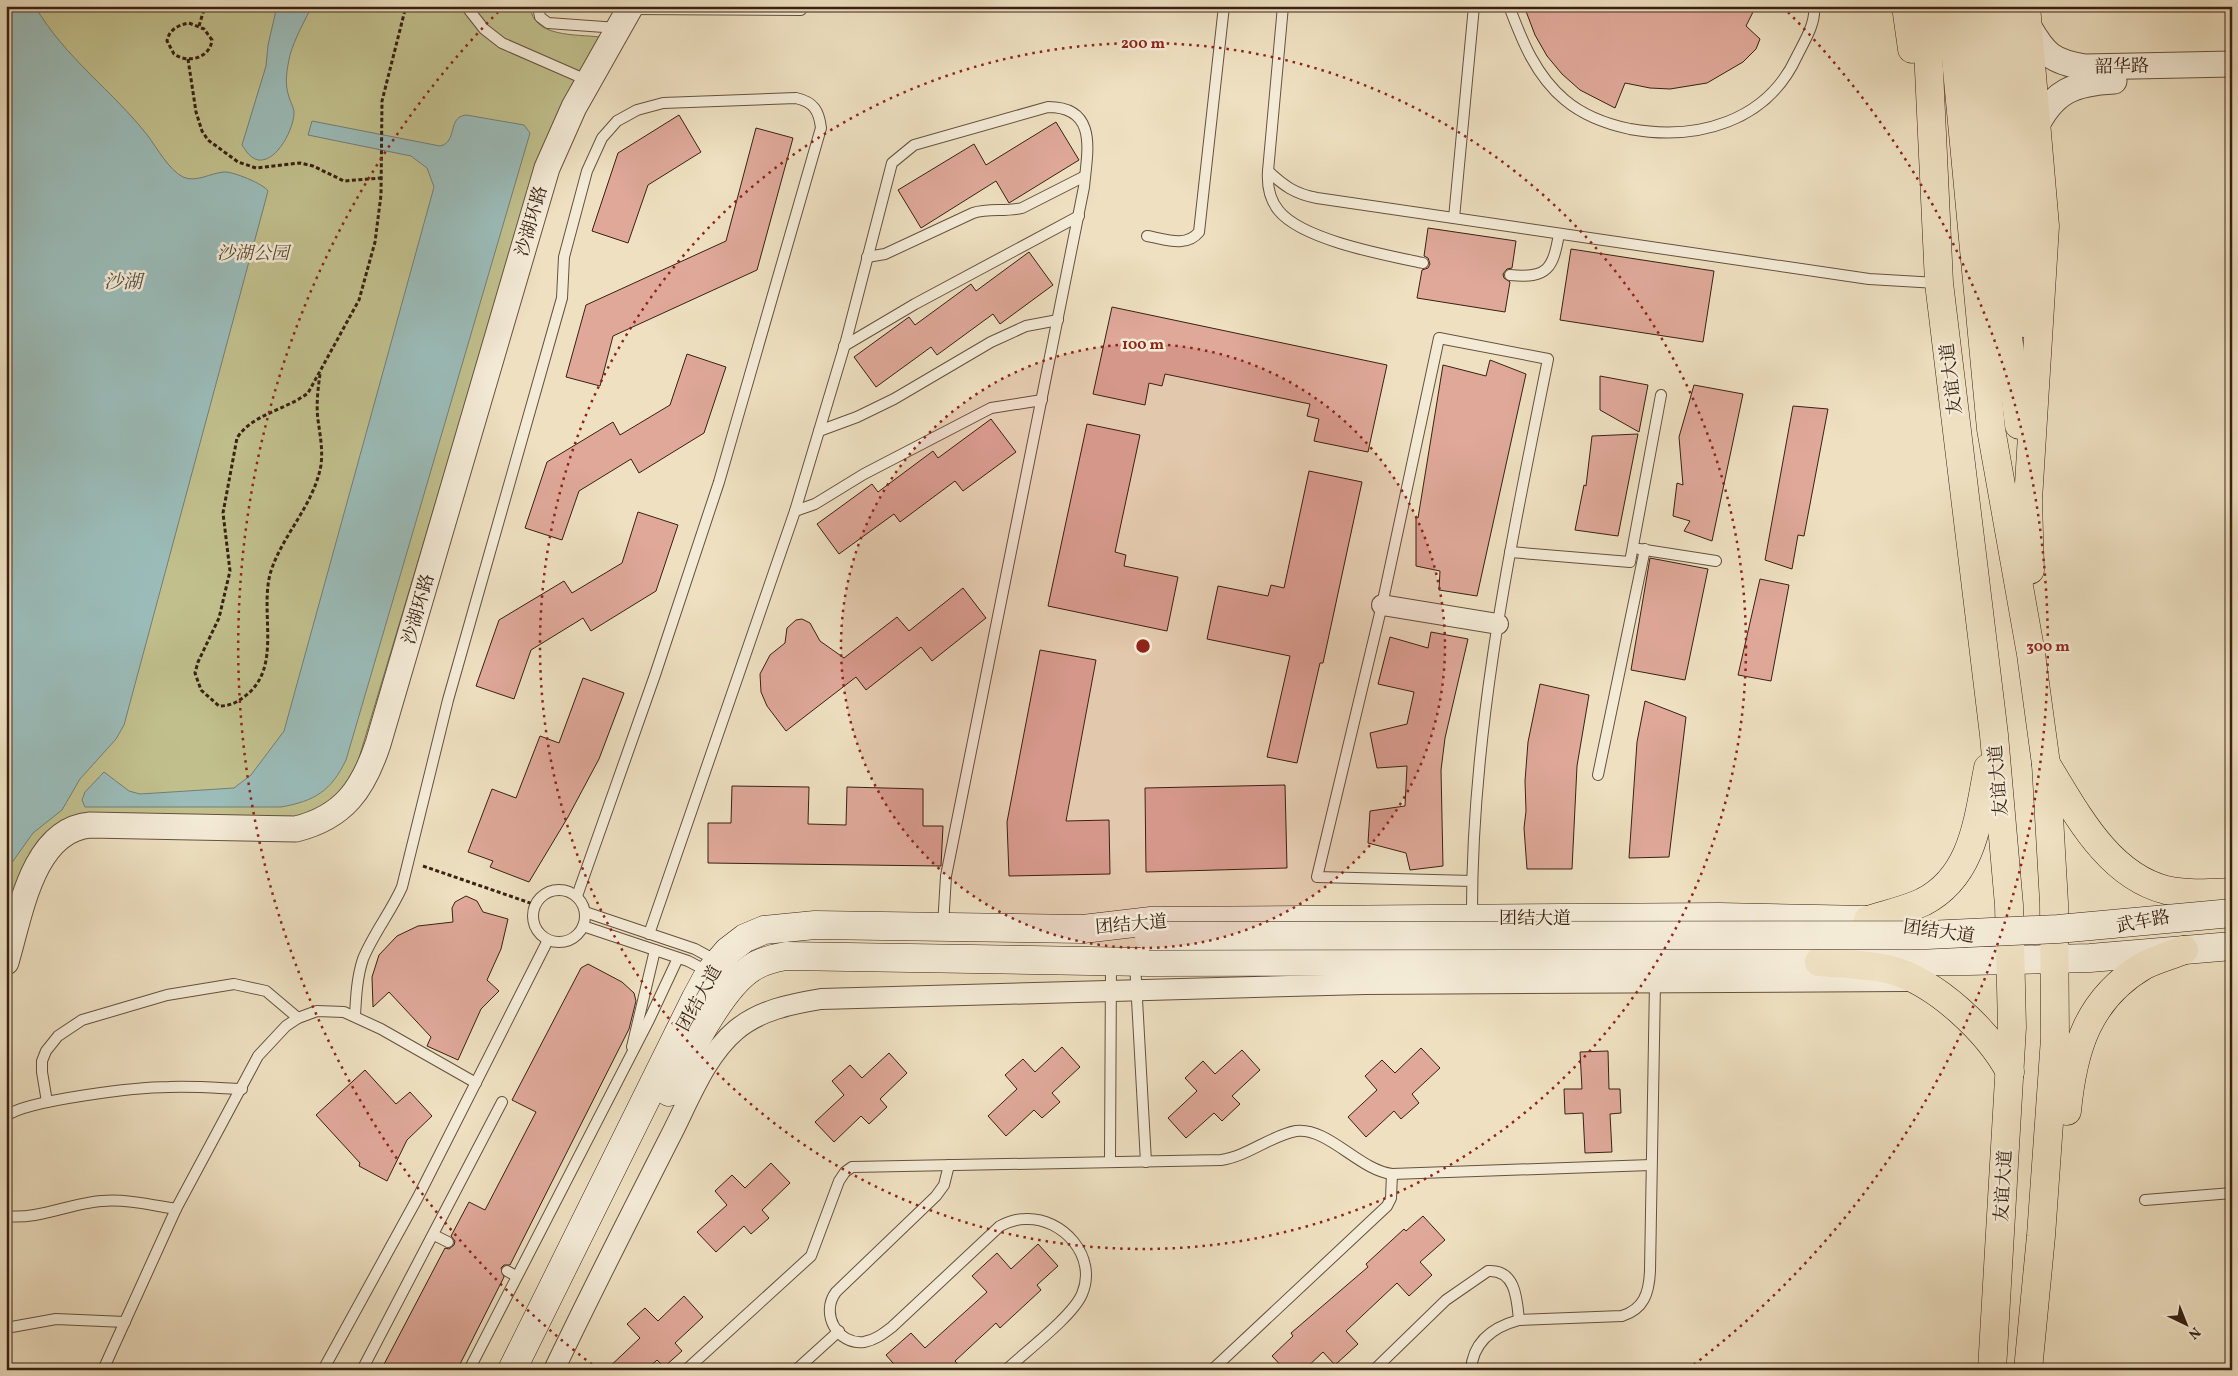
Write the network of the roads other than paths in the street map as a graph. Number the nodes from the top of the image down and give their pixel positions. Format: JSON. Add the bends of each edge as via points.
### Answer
{"nodes":[{"id":1,"x":466,"y":6,"type":"edge"},
{"id":2,"x":538,"y":6,"type":"edge"},
{"id":3,"x":1224,"y":6,"type":"edge"},
{"id":4,"x":1283,"y":6,"type":"edge"},
{"id":5,"x":1474,"y":6,"type":"edge"},
{"id":6,"x":1509,"y":6,"type":"edge"},
{"id":7,"x":1814,"y":6,"type":"edge"},
{"id":8,"x":1906,"y":6,"type":"edge"},
{"id":9,"x":1926,"y":6,"type":"edge"},
{"id":10,"x":1951,"y":6,"type":"edge"},
{"id":11,"x":1973,"y":6,"type":"edge"},
{"id":12,"x":2000,"y":6,"type":"edge"},
{"id":13,"x":801,"y":10,"type":"dead end"},
{"id":14,"x":627,"y":14,"type":"edge"},
{"id":15,"x":2028,"y":17,"type":"edge"},
{"id":16,"x":2232,"y":64,"type":"edge"},
{"id":17,"x":2232,"y":76,"type":"edge"},
{"id":18,"x":589,"y":81,"type":"junction"},
{"id":19,"x":2036,"y":129,"type":"junction"},
{"id":20,"x":1268,"y":171,"type":"junction"},
{"id":21,"x":1085,"y":176,"type":"junction"},
{"id":22,"x":1934,"y":196,"type":"junction"},
{"id":23,"x":1079,"y":216,"type":"junction"},
{"id":24,"x":1454,"y":218,"type":"junction"},
{"id":25,"x":1559,"y":234,"type":"junction"},
{"id":26,"x":1146,"y":236,"type":"dead end"},
{"id":27,"x":867,"y":256,"type":"junction"},
{"id":28,"x":1423,"y":263,"type":"dead end"},
{"id":29,"x":1510,"y":276,"type":"dead end"},
{"id":30,"x":1939,"y":284,"type":"junction"},
{"id":31,"x":1058,"y":320,"type":"junction"},
{"id":32,"x":844,"y":346,"type":"junction"},
{"id":33,"x":1660,"y":395,"type":"dead end"},
{"id":34,"x":1042,"y":400,"type":"junction"},
{"id":35,"x":2032,"y":429,"type":"junction"},
{"id":36,"x":819,"y":431,"type":"junction"},
{"id":37,"x":2028,"y":500,"type":"junction"},
{"id":38,"x":795,"y":511,"type":"junction"},
{"id":39,"x":1633,"y":548,"type":"junction"},
{"id":40,"x":1645,"y":549,"type":"junction"},
{"id":41,"x":1510,"y":552,"type":"junction"},
{"id":42,"x":1716,"y":561,"type":"dead end"},
{"id":43,"x":1382,"y":605,"type":"junction"},
{"id":44,"x":1498,"y":624,"type":"junction"},
{"id":45,"x":2031,"y":654,"type":"junction"},
{"id":46,"x":1994,"y":735,"type":"junction"},
{"id":47,"x":2046,"y":764,"type":"junction"},
{"id":48,"x":1598,"y":775,"type":"dead end"},
{"id":49,"x":1472,"y":880,"type":"junction"},
{"id":50,"x":2232,"y":892,"type":"edge"},
{"id":51,"x":577,"y":896,"type":"junction"},
{"id":52,"x":2232,"y":905,"type":"edge"},
{"id":53,"x":585,"y":912,"type":"junction"},
{"id":54,"x":2232,"y":913,"type":"edge"},
{"id":55,"x":1472,"y":919,"type":"junction"},
{"id":56,"x":1868,"y":920,"type":"junction"},
{"id":57,"x":583,"y":926,"type":"junction"},
{"id":58,"x":943,"y":927,"type":"junction"},
{"id":59,"x":2232,"y":928,"type":"edge"},
{"id":60,"x":1082,"y":929,"type":"junction"},
{"id":61,"x":649,"y":934,"type":"junction"},
{"id":62,"x":548,"y":940,"type":"junction"},
{"id":63,"x":2054,"y":946,"type":"junction"},
{"id":64,"x":2232,"y":946,"type":"edge"},
{"id":65,"x":2010,"y":948,"type":"junction"},
{"id":66,"x":655,"y":950,"type":"junction"},
{"id":67,"x":2184,"y":950,"type":"junction"},
{"id":68,"x":1136,"y":955,"type":"junction"},
{"id":69,"x":678,"y":958,"type":"junction"},
{"id":70,"x":6,"y":962,"type":"edge"},
{"id":71,"x":1818,"y":962,"type":"junction"},
{"id":72,"x":714,"y":967,"type":"junction"},
{"id":73,"x":1917,"y":981,"type":"junction"},
{"id":74,"x":1655,"y":982,"type":"junction"},
{"id":75,"x":1136,"y":991,"type":"junction"},
{"id":76,"x":1111,"y":992,"type":"junction"},
{"id":77,"x":355,"y":1016,"type":"junction"},
{"id":78,"x":298,"y":1018,"type":"junction"},
{"id":79,"x":631,"y":1053,"type":"junction"},
{"id":80,"x":2010,"y":1072,"type":"junction"},
{"id":81,"x":476,"y":1083,"type":"junction"},
{"id":82,"x":242,"y":1089,"type":"junction"},
{"id":83,"x":47,"y":1102,"type":"junction"},
{"id":84,"x":502,"y":1102,"type":"dead end"},
{"id":85,"x":6,"y":1116,"type":"edge"},
{"id":86,"x":1110,"y":1162,"type":"junction"},
{"id":87,"x":1146,"y":1162,"type":"junction"},
{"id":88,"x":949,"y":1165,"type":"junction"},
{"id":89,"x":1651,"y":1165,"type":"junction"},
{"id":90,"x":1392,"y":1174,"type":"junction"},
{"id":91,"x":2232,"y":1193,"type":"edge"},
{"id":92,"x":2145,"y":1200,"type":"dead end"},
{"id":93,"x":176,"y":1209,"type":"junction"},
{"id":94,"x":6,"y":1216,"type":"edge"},
{"id":95,"x":434,"y":1235,"type":"junction"},
{"id":96,"x":2041,"y":1236,"type":"junction"},
{"id":97,"x":448,"y":1242,"type":"dead end"},
{"id":98,"x":1519,"y":1320,"type":"junction"},
{"id":99,"x":125,"y":1322,"type":"junction"},
{"id":100,"x":6,"y":1328,"type":"edge"},
{"id":101,"x":839,"y":1331,"type":"junction"},
{"id":102,"x":103,"y":1370,"type":"edge"},
{"id":103,"x":323,"y":1370,"type":"edge"},
{"id":104,"x":362,"y":1370,"type":"edge"},
{"id":105,"x":469,"y":1370,"type":"edge"},
{"id":106,"x":512,"y":1370,"type":"edge"},
{"id":107,"x":532,"y":1370,"type":"edge"},
{"id":108,"x":554,"y":1370,"type":"edge"},
{"id":109,"x":686,"y":1370,"type":"edge"},
{"id":110,"x":796,"y":1370,"type":"edge"},
{"id":111,"x":1006,"y":1370,"type":"edge"},
{"id":112,"x":1212,"y":1370,"type":"edge"},
{"id":113,"x":1374,"y":1370,"type":"edge"},
{"id":114,"x":1471,"y":1370,"type":"edge"},
{"id":115,"x":1992,"y":1370,"type":"edge"},
{"id":116,"x":2028,"y":1370,"type":"edge"}],
"edges":[{"from":1,"to":18,"type":"lane","via":[[484,29],[502,43]]},
{"from":2,"to":14,"type":"lane","via":[[540,17],[548,23]]},
{"from":3,"to":26,"type":"lane","via":[[1199,232],[1189,241],[1182,242]]},
{"from":4,"to":20,"type":"lane"},
{"from":5,"to":24,"type":"lane"},
{"from":6,"to":7,"type":"lane","via":[[1527,51],[1566,101],[1591,118],[1667,134],[1713,126],[1745,113],[1764,100],[1780,86],[1795,62],[1815,16]]},
{"from":8,"to":22,"type":"main road","name":"友谊大道"},
{"from":9,"to":22,"type":"main road","name":"友谊大道"},
{"from":10,"to":45,"type":"main road","name":"友谊大道","via":[[1991,429]]},
{"from":11,"to":37,"type":"main road","name":"友谊大道","via":[[1992,208]]},
{"from":12,"to":35,"type":"main road"},
{"from":13,"to":14,"type":"lane"},
{"from":14,"to":18,"type":"street","name":"沙湖环路"},
{"from":15,"to":16,"type":"street","name":"韶华路","via":[[2045,52],[2063,63],[2085,67]]},
{"from":15,"to":19,"type":"main road","name":"友谊大道"},
{"from":17,"to":19,"type":"street","name":"韶华路","via":[[2088,82],[2075,86],[2056,100]]},
{"from":18,"to":70,"type":"street","name":"沙湖环路","via":[[546,168],[381,735],[361,786],[344,806],[328,818],[296,829],[90,826],[70,830],[56,840],[38,864]]},
{"from":19,"to":35,"type":"main road","name":"友谊大道","via":[[2044,226]]},
{"from":20,"to":24,"type":"lane","via":[[1287,189],[1300,195]]},
{"from":20,"to":28,"type":"lane","via":[[1274,204],[1302,228],[1357,247]]},
{"from":21,"to":23,"type":"lane"},
{"from":21,"to":27,"type":"lane","via":[[1022,208],[973,213],[885,254]]},
{"from":21,"to":27,"type":"lane","via":[[1086,130],[1081,120],[1060,107],[1048,107],[914,145],[892,163]]},
{"from":22,"to":30,"type":"main road","name":"友谊大道"},
{"from":23,"to":31,"type":"lane"},
{"from":23,"to":32,"type":"lane"},
{"from":24,"to":25,"type":"lane"},
{"from":25,"to":29,"type":"lane","via":[[1556,254],[1548,269],[1537,275]]},
{"from":25,"to":30,"type":"lane","via":[[1869,279]]},
{"from":27,"to":32,"type":"lane"},
{"from":30,"to":46,"type":"main road","name":"友谊大道"},
{"from":31,"to":34,"type":"lane"},
{"from":31,"to":36,"type":"lane","via":[[1026,326],[991,342],[894,399]]},
{"from":32,"to":36,"type":"lane"},
{"from":33,"to":39,"type":"lane"},
{"from":34,"to":38,"type":"lane","via":[[991,408],[864,474],[815,504]]},
{"from":34,"to":58,"type":"lane","via":[[946,876]]},
{"from":35,"to":37,"type":"main road","name":"友谊大道"},
{"from":36,"to":38,"type":"lane"},
{"from":37,"to":45,"type":"main road","name":"友谊大道"},
{"from":38,"to":61,"type":"lane"},
{"from":39,"to":40,"type":"lane"},
{"from":39,"to":41,"type":"lane","via":[[1630,562]]},
{"from":40,"to":42,"type":"lane"},
{"from":40,"to":48,"type":"lane"},
{"from":41,"to":43,"type":"lane","via":[[1548,359],[1440,338]]},
{"from":41,"to":44,"type":"lane"},
{"from":43,"to":44,"type":"street"},
{"from":43,"to":49,"type":"lane","via":[[1317,877]]},
{"from":44,"to":49,"type":"lane","via":[[1477,770]]},
{"from":45,"to":47,"type":"main road","name":"友谊大道"},
{"from":46,"to":56,"type":"main road","via":[[1974,837],[1958,872],[1923,902]]},
{"from":46,"to":65,"type":"main road","name":"友谊大道"},
{"from":47,"to":50,"type":"main road","via":[[2088,831],[2132,874],[2165,890]]},
{"from":47,"to":63,"type":"main road","name":"友谊大道"},
{"from":49,"to":55,"type":"lane"},
{"from":51,"to":53,"type":"lane"},
{"from":51,"to":62,"type":"lane","via":[[557,889],[548,892],[536,905],[535,928]]},
{"from":51,"to":77,"type":"lane","via":[[656,675],[719,482],[821,128],[818,111],[805,100],[649,106],[617,121],[608,129],[595,151],[586,171],[564,257],[562,298],[448,700],[402,887],[394,907],[364,957],[359,973]]},
{"from":52,"to":63,"type":"main road","name":"武车路","via":[[2088,932]]},
{"from":53,"to":57,"type":"lane"},
{"from":53,"to":61,"type":"lane"},
{"from":54,"to":68,"type":"main road","bridge":true,"via":[[2058,929]]},
{"from":55,"to":56,"type":"main road","name":"团结大道","via":[[1719,917]]},
{"from":55,"to":60,"type":"main road","name":"团结大道","via":[[1151,921]]},
{"from":56,"to":65,"type":"main road","name":"团结大道"},
{"from":57,"to":62,"type":"lane","via":[[571,940]]},
{"from":57,"to":66,"type":"lane"},
{"from":58,"to":60,"type":"main road","name":"团结大道"},
{"from":58,"to":72,"type":"main road","name":"团结大道","via":[[815,925],[764,930],[737,943]]},
{"from":59,"to":68,"type":"main road","via":[[2061,942],[1927,948],[1212,947]]},
{"from":60,"to":68,"type":"main road"},
{"from":61,"to":72,"type":"lane","via":[[695,949]]},
{"from":62,"to":81,"type":"lane"},
{"from":63,"to":65,"type":"main road"},
{"from":63,"to":67,"type":"main road","name":"武车路"},
{"from":63,"to":96,"type":"main road","name":"友谊大道","via":[[2056,1038]]},
{"from":64,"to":67,"type":"main road","name":"武车路"},
{"from":65,"to":71,"type":"main road","name":"团结大道"},
{"from":65,"to":80,"type":"main road","name":"友谊大道"},
{"from":66,"to":69,"type":"lane"},
{"from":66,"to":79,"type":"lane"},
{"from":67,"to":96,"type":"main road","via":[[2146,965],[2126,978],[2106,996],[2088,1022],[2074,1064],[2060,1190]]},
{"from":68,"to":71,"type":"main road","name":"团结大道"},
{"from":68,"to":75,"type":"lane"},
{"from":68,"to":76,"type":"lane"},
{"from":68,"to":107,"type":"main road","name":"团结大道","via":[[786,956],[752,967],[742,974],[716,1007],[674,1083]]},
{"from":69,"to":72,"type":"lane"},
{"from":69,"to":79,"type":"lane"},
{"from":71,"to":73,"type":"main road","via":[[1891,970]]},
{"from":72,"to":106,"type":"main road","name":"团结大道"},
{"from":73,"to":74,"type":"street"},
{"from":73,"to":80,"type":"main road","via":[[1975,1023]]},
{"from":74,"to":75,"type":"street","via":[[1365,984]]},
{"from":74,"to":89,"type":"lane"},
{"from":75,"to":76,"type":"street"},
{"from":75,"to":87,"type":"lane"},
{"from":76,"to":86,"type":"lane"},
{"from":76,"to":108,"type":"street","via":[[821,999],[776,1009],[748,1022],[726,1040],[710,1061]]},
{"from":77,"to":78,"type":"lane","via":[[331,1010]]},
{"from":77,"to":81,"type":"lane"},
{"from":78,"to":82,"type":"lane","via":[[265,1046]]},
{"from":78,"to":83,"type":"lane","via":[[266,991],[234,984],[166,996],[82,1020],[58,1036],[46,1051],[42,1072]]},
{"from":79,"to":105,"type":"lane","via":[[511,1274]]},
{"from":80,"to":115,"type":"main road","name":"友谊大道"},
{"from":81,"to":103,"type":"lane"},
{"from":82,"to":83,"type":"lane","via":[[168,1087]]},
{"from":82,"to":93,"type":"lane"},
{"from":83,"to":85,"type":"lane"},
{"from":84,"to":95,"type":"lane"},
{"from":86,"to":87,"type":"lane"},
{"from":86,"to":88,"type":"lane"},
{"from":87,"to":90,"type":"lane","via":[[1230,1158],[1300,1131],[1322,1137],[1375,1171]]},
{"from":88,"to":101,"type":"lane","via":[[944,1185],[936,1196],[831,1299],[829,1317]]},
{"from":88,"to":109,"type":"lane","via":[[849,1169],[838,1182],[811,1256]]},
{"from":89,"to":90,"type":"lane"},
{"from":89,"to":98,"type":"lane","via":[[1649,1286],[1646,1299],[1632,1313],[1622,1316]]},
{"from":90,"to":112,"type":"lane","via":[[1391,1198],[1387,1206]]},
{"from":91,"to":92,"type":"lane"},
{"from":93,"to":94,"type":"lane","via":[[102,1200],[28,1216]]},
{"from":93,"to":99,"type":"lane"},
{"from":95,"to":97,"type":"lane"},
{"from":95,"to":104,"type":"lane"},
{"from":96,"to":116,"type":"main road","name":"友谊大道"},
{"from":98,"to":113,"type":"lane","via":[[1514,1286],[1504,1274],[1488,1271],[1446,1300]]},
{"from":98,"to":114,"type":"lane","via":[[1499,1327],[1481,1341]]},
{"from":99,"to":100,"type":"lane","via":[[56,1319]]},
{"from":99,"to":102,"type":"lane"},
{"from":101,"to":110,"type":"lane"},
{"from":101,"to":111,"type":"lane","via":[[849,1339],[862,1342],[883,1335],[1000,1226],[1013,1220],[1053,1224],[1074,1241],[1083,1258],[1084,1286],[1077,1303]]}]}
